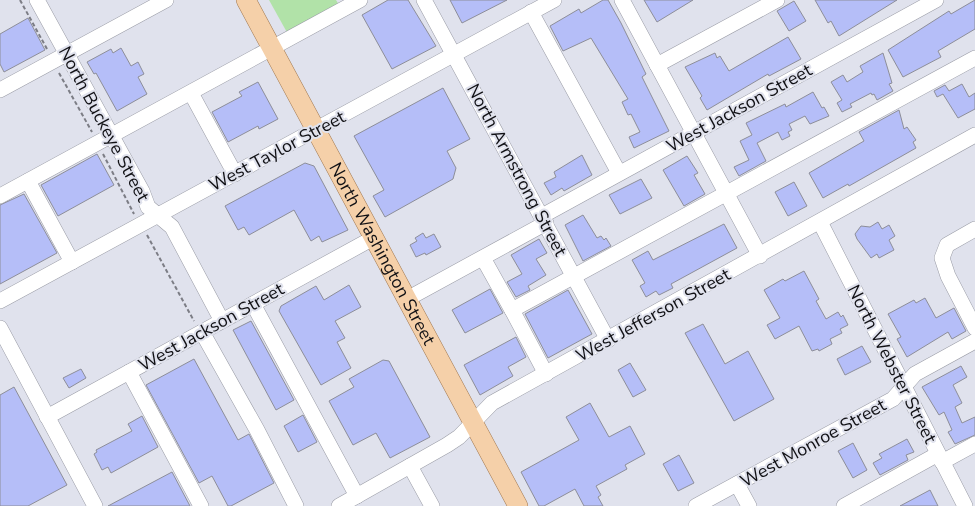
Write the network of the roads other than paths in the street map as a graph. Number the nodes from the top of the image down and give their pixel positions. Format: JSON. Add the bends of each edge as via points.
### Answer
{"nodes":[{"id":1,"x":37,"y":0,"type":"edge"},
{"id":2,"x":166,"y":0,"type":"edge"},
{"id":3,"x":246,"y":0,"type":"edge"},
{"id":4,"x":360,"y":0,"type":"edge"},
{"id":5,"x":424,"y":0,"type":"edge"},
{"id":6,"x":554,"y":0,"type":"edge"},
{"id":7,"x":622,"y":0,"type":"edge"},
{"id":8,"x":777,"y":0,"type":"edge"},
{"id":9,"x":936,"y":0,"type":"edge"},
{"id":10,"x":145,"y":5,"type":"edge"},
{"id":11,"x":531,"y":12,"type":"junction"},
{"id":12,"x":272,"y":48,"type":"junction"},
{"id":13,"x":454,"y":54,"type":"junction"},
{"id":14,"x":60,"y":58,"type":"junction"},
{"id":15,"x":975,"y":58,"type":"edge"},
{"id":16,"x":657,"y":64,"type":"junction"},
{"id":17,"x":0,"y":90,"type":"edge"},
{"id":18,"x":191,"y":93,"type":"junction"},
{"id":19,"x":316,"y":130,"type":"junction"},
{"id":20,"x":693,"y":133,"type":"junction"},
{"id":21,"x":112,"y":136,"type":"junction"},
{"id":22,"x":974,"y":140,"type":"edge"},
{"id":23,"x":619,"y":173,"type":"junction"},
{"id":24,"x":235,"y":174,"type":"junction"},
{"id":25,"x":28,"y":181,"type":"junction"},
{"id":26,"x":726,"y":192,"type":"junction"},
{"id":27,"x":0,"y":196,"type":"edge"},
{"id":28,"x":158,"y":216,"type":"junction"},
{"id":29,"x":544,"y":220,"type":"junction"},
{"id":30,"x":820,"y":222,"type":"junction"},
{"id":31,"x":975,"y":229,"type":"edge"},
{"id":32,"x":375,"y":237,"type":"junction"},
{"id":33,"x":760,"y":256,"type":"junction"},
{"id":34,"x":483,"y":258,"type":"junction"},
{"id":35,"x":72,"y":262,"type":"junction"},
{"id":36,"x":574,"y":276,"type":"junction"},
{"id":37,"x":407,"y":299,"type":"junction"},
{"id":38,"x":0,"y":301,"type":"edge"},
{"id":39,"x":253,"y":304,"type":"junction"},
{"id":40,"x":512,"y":310,"type":"junction"},
{"id":41,"x":222,"y":321,"type":"junction"},
{"id":42,"x":0,"y":328,"type":"edge"},
{"id":43,"x":975,"y":328,"type":"edge"},
{"id":44,"x":202,"y":332,"type":"junction"},
{"id":45,"x":608,"y":340,"type":"junction"},
{"id":46,"x":975,"y":341,"type":"edge"},
{"id":47,"x":130,"y":372,"type":"junction"},
{"id":48,"x":546,"y":374,"type":"junction"},
{"id":49,"x":904,"y":387,"type":"junction"},
{"id":50,"x":48,"y":417,"type":"junction"},
{"id":51,"x":473,"y":421,"type":"junction"},
{"id":52,"x":975,"y":444,"type":"edge"},
{"id":53,"x":940,"y":458,"type":"junction"},
{"id":54,"x":410,"y":466,"type":"junction"},
{"id":55,"x":737,"y":484,"type":"junction"},
{"id":56,"x":358,"y":496,"type":"junction"},
{"id":57,"x":95,"y":506,"type":"edge"},
{"id":58,"x":201,"y":506,"type":"edge"},
{"id":59,"x":296,"y":506,"type":"edge"},
{"id":60,"x":339,"y":506,"type":"edge"},
{"id":61,"x":432,"y":506,"type":"edge"},
{"id":62,"x":518,"y":506,"type":"edge"},
{"id":63,"x":696,"y":506,"type":"edge"},
{"id":64,"x":749,"y":506,"type":"edge"},
{"id":65,"x":844,"y":506,"type":"edge"},
{"id":66,"x":966,"y":506,"type":"edge"}],
"edges":[{"from":1,"to":14,"type":"street","name":"North Buckeye Street"},
{"from":2,"to":10,"type":"street"},
{"from":3,"to":12,"type":"main road","name":"North Washington Street"},
{"from":4,"to":12,"type":"street"},
{"from":5,"to":13,"type":"street","name":"North Armstrong Street"},
{"from":6,"to":11,"type":"street","name":"West Taylor Street"},
{"from":7,"to":16,"type":"street"},
{"from":8,"to":16,"type":"street"},
{"from":9,"to":20,"type":"street","name":"West Jackson Street"},
{"from":10,"to":14,"type":"street"},
{"from":11,"to":13,"type":"street","name":"West Taylor Street"},
{"from":11,"to":23,"type":"street"},
{"from":12,"to":18,"type":"street"},
{"from":12,"to":19,"type":"main road","name":"North Washington Street"},
{"from":13,"to":19,"type":"street","name":"West Taylor Street"},
{"from":13,"to":29,"type":"street","name":"North Armstrong Street"},
{"from":14,"to":17,"type":"street"},
{"from":14,"to":21,"type":"street","name":"North Buckeye Street"},
{"from":15,"to":26,"type":"street"},
{"from":16,"to":20,"type":"street"},
{"from":18,"to":21,"type":"street"},
{"from":18,"to":24,"type":"street"},
{"from":19,"to":24,"type":"street","name":"West Taylor Street"},
{"from":19,"to":32,"type":"main road","name":"North Washington Street"},
{"from":20,"to":23,"type":"street","name":"West Jackson Street"},
{"from":20,"to":26,"type":"street"},
{"from":21,"to":25,"type":"street"},
{"from":21,"to":28,"type":"street","name":"North Buckeye Street","via":[[148,207]]},
{"from":22,"to":30,"type":"street","name":"West Jefferson Street"},
{"from":23,"to":29,"type":"street","name":"West Jackson Street"},
{"from":24,"to":28,"type":"street","name":"West Taylor Street"},
{"from":25,"to":27,"type":"street"},
{"from":25,"to":35,"type":"street"},
{"from":26,"to":33,"type":"street"},
{"from":26,"to":36,"type":"street"},
{"from":28,"to":35,"type":"street","name":"West Taylor Street"},
{"from":28,"to":41,"type":"street","name":"North Buckeye Street","via":[[172,227]]},
{"from":29,"to":34,"type":"street","name":"West Jackson Street"},
{"from":29,"to":36,"type":"street","name":"North Armstrong Street"},
{"from":30,"to":33,"type":"street","name":"West Jefferson Street"},
{"from":30,"to":49,"type":"street","name":"North Webster Street"},
{"from":31,"to":43,"type":"street","via":[[947,245],[942,258]]},
{"from":32,"to":37,"type":"main road","name":"North Washington Street"},
{"from":32,"to":39,"type":"street","name":"West Jackson Street"},
{"from":33,"to":45,"type":"street","name":"West Jefferson Street"},
{"from":34,"to":37,"type":"street","name":"West Jackson Street"},
{"from":34,"to":40,"type":"street"},
{"from":35,"to":38,"type":"street","name":"West Taylor Street"},
{"from":36,"to":40,"type":"street"},
{"from":36,"to":45,"type":"street","name":"North Armstrong Street"},
{"from":37,"to":51,"type":"main road","name":"North Washington Street"},
{"from":39,"to":41,"type":"street","name":"West Jackson Street"},
{"from":39,"to":56,"type":"street"},
{"from":40,"to":48,"type":"street"},
{"from":41,"to":44,"type":"street","name":"West Jackson Street"},
{"from":42,"to":50,"type":"street"},
{"from":44,"to":47,"type":"street","name":"West Jackson Street"},
{"from":44,"to":59,"type":"street"},
{"from":45,"to":48,"type":"street","name":"West Jefferson Street"},
{"from":46,"to":49,"type":"street","name":"West Monroe Street","via":[[915,374]]},
{"from":47,"to":50,"type":"street","name":"West Jackson Street"},
{"from":47,"to":58,"type":"street"},
{"from":48,"to":51,"type":"street","name":"West Jefferson Street","via":[[492,403]]},
{"from":49,"to":53,"type":"street","name":"North Webster Street"},
{"from":49,"to":55,"type":"street","name":"West Monroe Street","via":[[893,399]]},
{"from":50,"to":57,"type":"street"},
{"from":51,"to":54,"type":"street","name":"West Jefferson Street","via":[[447,445]]},
{"from":51,"to":62,"type":"main road","name":"North Washington Street"},
{"from":52,"to":53,"type":"street"},
{"from":53,"to":65,"type":"street"},
{"from":53,"to":66,"type":"street","name":"North Webster Street"},
{"from":54,"to":56,"type":"street","name":"West Jefferson Street"},
{"from":54,"to":61,"type":"street"},
{"from":55,"to":63,"type":"street","name":"West Monroe Street"},
{"from":55,"to":64,"type":"street"},
{"from":56,"to":60,"type":"street","name":"West Jefferson Street"}]}
